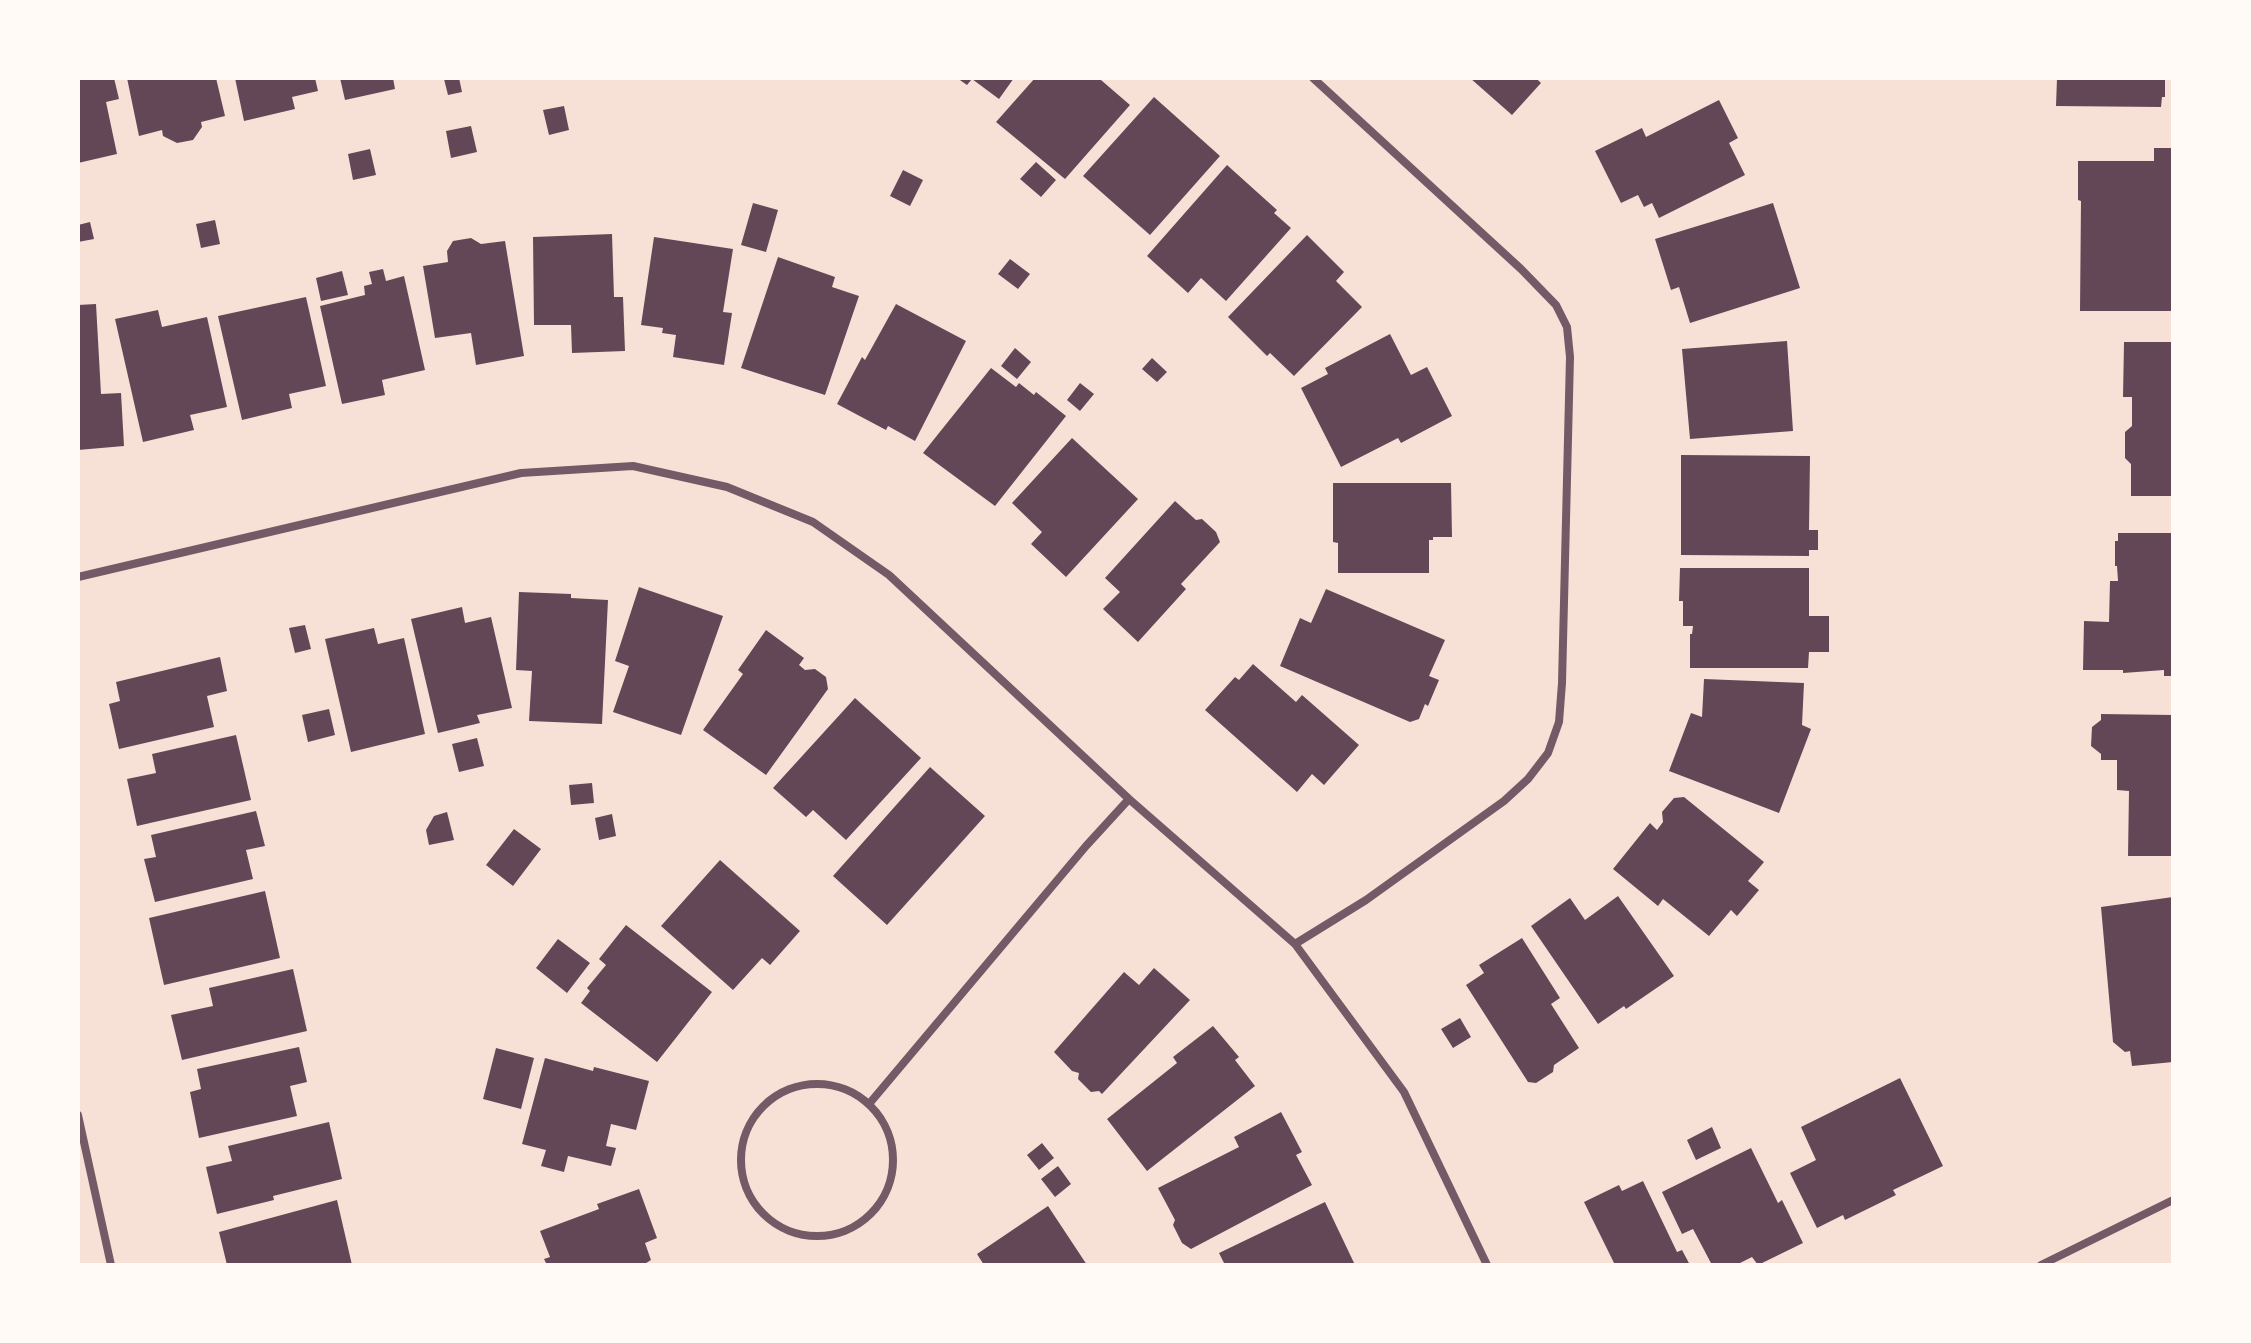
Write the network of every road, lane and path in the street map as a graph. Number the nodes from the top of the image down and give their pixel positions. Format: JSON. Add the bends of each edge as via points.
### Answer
{"nodes":[{"id":1,"x":1313,"y":78,"type":"edge"},
{"id":2,"x":78,"y":577,"type":"edge"},
{"id":3,"x":1129,"y":799,"type":"junction"},
{"id":4,"x":1295,"y":944,"type":"junction"},
{"id":5,"x":869,"y":1104,"type":"junction"},
{"id":6,"x":78,"y":1115,"type":"edge"},
{"id":7,"x":2173,"y":1200,"type":"edge"},
{"id":8,"x":111,"y":1265,"type":"edge"},
{"id":9,"x":1487,"y":1265,"type":"edge"},
{"id":10,"x":2041,"y":1265,"type":"edge"}],
"edges":[{"from":1,"to":4,"type":"street","via":[[1556,305],[1567,327],[1570,357],[1562,683],[1559,722],[1548,753],[1504,801]]},
{"from":2,"to":3,"type":"street","via":[[521,473],[633,466],[727,487],[813,522],[889,575]]},
{"from":3,"to":4,"type":"street"},
{"from":3,"to":5,"type":"street"},
{"from":4,"to":9,"type":"street","via":[[1404,1092]]},
{"from":5,"to":5,"type":"street","via":[[847,1089],[821,1083],[786,1090],[764,1104],[748,1126],[740,1152],[742,1178],[759,1211],[780,1228],[820,1238],[846,1232],[869,1217],[887,1192],[894,1166],[891,1140]]},
{"from":6,"to":8,"type":"street"},
{"from":7,"to":10,"type":"street"}]}
